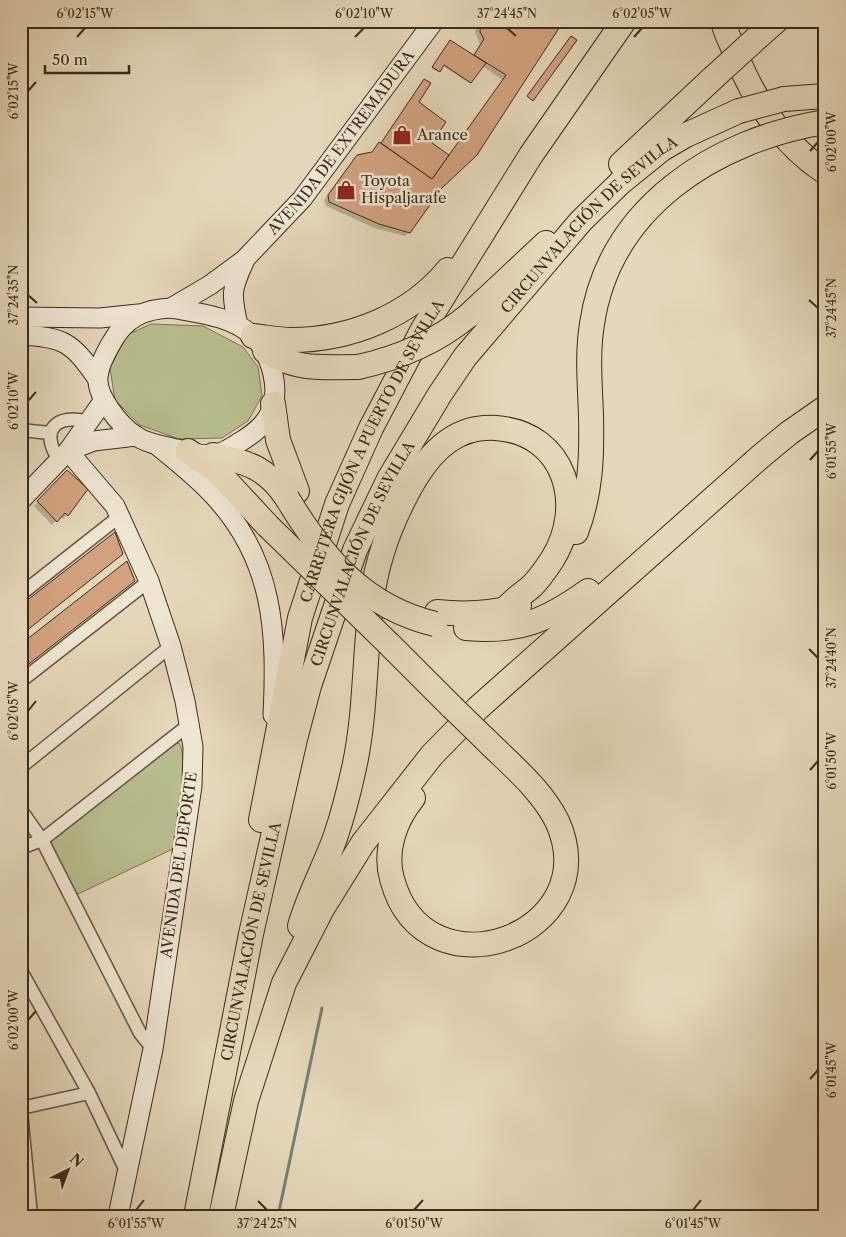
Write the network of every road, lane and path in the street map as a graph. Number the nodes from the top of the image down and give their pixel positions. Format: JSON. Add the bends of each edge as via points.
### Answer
{"nodes":[{"id":1,"x":434,"y":21,"type":"edge"},
{"id":2,"x":624,"y":21,"type":"edge"},
{"id":3,"x":723,"y":21,"type":"edge"},
{"id":4,"x":729,"y":21,"type":"edge"},
{"id":5,"x":767,"y":29,"type":"edge"},
{"id":6,"x":732,"y":45,"type":"junction"},
{"id":7,"x":825,"y":96,"type":"edge"},
{"id":8,"x":825,"y":122,"type":"edge"},
{"id":9,"x":532,"y":155,"type":"junction"},
{"id":10,"x":825,"y":172,"type":"edge"},
{"id":11,"x":546,"y":243,"type":"junction"},
{"id":12,"x":244,"y":260,"type":"junction"},
{"id":13,"x":171,"y":308,"type":"junction"},
{"id":14,"x":138,"y":314,"type":"junction"},
{"id":15,"x":21,"y":317,"type":"edge"},
{"id":16,"x":21,"y":335,"type":"edge"},
{"id":17,"x":252,"y":337,"type":"junction"},
{"id":18,"x":465,"y":357,"type":"junction"},
{"id":19,"x":97,"y":378,"type":"junction"},
{"id":20,"x":104,"y":400,"type":"junction"},
{"id":21,"x":825,"y":401,"type":"edge"},
{"id":22,"x":273,"y":404,"type":"junction"},
{"id":23,"x":825,"y":408,"type":"edge"},
{"id":24,"x":89,"y":422,"type":"junction"},
{"id":25,"x":21,"y":430,"type":"edge"},
{"id":26,"x":789,"y":432,"type":"junction"},
{"id":27,"x":50,"y":433,"type":"junction"},
{"id":28,"x":136,"y":436,"type":"junction"},
{"id":29,"x":155,"y":444,"type":"junction"},
{"id":30,"x":188,"y":451,"type":"junction"},
{"id":31,"x":213,"y":455,"type":"junction"},
{"id":32,"x":63,"y":456,"type":"junction"},
{"id":33,"x":292,"y":495,"type":"junction"},
{"id":34,"x":21,"y":500,"type":"edge"},
{"id":35,"x":120,"y":516,"type":"junction"},
{"id":36,"x":667,"y":538,"type":"junction"},
{"id":37,"x":148,"y":581,"type":"junction"},
{"id":38,"x":21,"y":594,"type":"edge"},
{"id":39,"x":504,"y":610,"type":"junction"},
{"id":40,"x":171,"y":646,"type":"junction"},
{"id":41,"x":510,"y":678,"type":"junction"},
{"id":42,"x":21,"y":681,"type":"edge"},
{"id":43,"x":190,"y":724,"type":"junction"},
{"id":44,"x":21,"y":767,"type":"edge"},
{"id":45,"x":263,"y":803,"type":"junction"},
{"id":46,"x":21,"y":810,"type":"edge"},
{"id":47,"x":42,"y":840,"type":"junction"},
{"id":48,"x":21,"y":848,"type":"edge"},
{"id":49,"x":251,"y":934,"type":"junction"},
{"id":50,"x":21,"y":971,"type":"edge"},
{"id":51,"x":284,"y":983,"type":"junction"},
{"id":52,"x":153,"y":1049,"type":"junction"},
{"id":53,"x":89,"y":1093,"type":"junction"},
{"id":54,"x":21,"y":1108,"type":"edge"},
{"id":55,"x":21,"y":1112,"type":"edge"},
{"id":56,"x":127,"y":1173,"type":"junction"},
{"id":57,"x":31,"y":1216,"type":"edge"},
{"id":58,"x":118,"y":1216,"type":"edge"},
{"id":59,"x":196,"y":1216,"type":"edge"},
{"id":60,"x":221,"y":1216,"type":"edge"}],
"edges":[{"from":1,"to":12,"type":"main road","name":"AVENIDA DE EXTREMADURA","via":[[302,199]]},
{"from":2,"to":9,"type":"highway","name":"CARRETERA GIJÓN A PUERTO DE SEVILLA"},
{"from":3,"to":6,"type":"highway"},
{"from":4,"to":6,"type":"highway"},
{"from":5,"to":11,"type":"highway","bridge":true,"via":[[615,170]]},
{"from":6,"to":10,"type":"highway","via":[[764,111],[788,142]]},
{"from":7,"to":18,"type":"highway","name":"CIRCUNVALACIÓN DE SEVILLA","bridge":true,"via":[[784,99],[739,111],[662,149],[620,183],[576,228]]},
{"from":8,"to":39,"type":"highway","bridge":true,"via":[[773,135],[707,164],[657,199],[622,241],[602,285],[592,326],[589,361],[592,463],[580,522],[566,556],[546,585],[518,606]]},
{"from":9,"to":17,"type":"highway","via":[[444,275],[400,311],[365,328],[330,336],[290,340]]},
{"from":9,"to":45,"type":"highway","name":"CARRETERA GIJÓN A PUERTO DE SEVILLA","via":[[423,329],[371,428],[337,504],[300,618]]},
{"from":11,"to":17,"type":"highway","bridge":true,"via":[[468,316],[430,344],[393,358],[358,367],[307,368],[285,363]]},
{"from":11,"to":18,"type":"highway","via":[[502,298]]},
{"from":12,"to":13,"type":"main road"},
{"from":12,"to":17,"type":"main road","via":[[232,297]]},
{"from":13,"to":14,"type":"main road"},
{"from":13,"to":17,"type":"main road","via":[[202,313]]},
{"from":14,"to":15,"type":"main road","via":[[100,318]]},
{"from":14,"to":19,"type":"main road","via":[[115,337],[104,355]]},
{"from":16,"to":19,"type":"main road","via":[[60,339],[83,357]]},
{"from":17,"to":22,"type":"main road","via":[[272,370]]},
{"from":18,"to":49,"type":"highway","name":"CIRCUNVALACIÓN DE SEVILLA","via":[[389,479],[355,550],[305,704],[284,781]]},
{"from":19,"to":20,"type":"main road"},
{"from":20,"to":24,"type":"main road"},
{"from":20,"to":28,"type":"main road","via":[[113,415]]},
{"from":21,"to":26,"type":"highway"},
{"from":22,"to":31,"type":"main road","via":[[260,427],[230,449]]},
{"from":22,"to":33,"type":"highway"},
{"from":23,"to":26,"type":"highway","name":"CIRCUNVALACIÓN DE SEVILLA"},
{"from":24,"to":27,"type":"street","via":[[75,418],[64,420]]},
{"from":24,"to":32,"type":"main road"},
{"from":25,"to":27,"type":"street"},
{"from":26,"to":36,"type":"highway","name":"CIRCUNVALACIÓN DE SEVILLA"},
{"from":27,"to":32,"type":"street","via":[[51,449]]},
{"from":28,"to":29,"type":"main road"},
{"from":28,"to":32,"type":"main road","via":[[94,440]]},
{"from":29,"to":30,"type":"main road"},
{"from":29,"to":45,"type":"main road","via":[[203,485],[228,512],[251,549],[265,583],[274,626],[275,674]]},
{"from":30,"to":31,"type":"main road"},
{"from":30,"to":41,"type":"highway","bridge":true,"via":[[218,472],[268,526],[389,644],[452,707],[485,739],[533,787],[551,810],[563,840],[564,866],[562,882],[550,906],[531,927],[508,940],[467,945],[448,941],[430,932],[412,916],[394,888],[390,851],[394,829],[408,804],[452,752],[501,703]]},
{"from":31,"to":33,"type":"highway","via":[[240,460],[264,472]]},
{"from":32,"to":34,"type":"main road"},
{"from":32,"to":35,"type":"main road","name":"AVENIDA DEL DEPORTE","via":[[106,492]]},
{"from":33,"to":36,"type":"highway","bridge":true,"via":[[324,554],[352,582],[393,608],[434,624],[490,629],[538,622],[591,590],[636,552]]},
{"from":33,"to":39,"type":"highway","via":[[337,552],[359,573],[392,595],[414,606],[437,612],[464,615]]},
{"from":35,"to":37,"type":"main road","name":"AVENIDA DEL DEPORTE"},
{"from":35,"to":38,"type":"street"},
{"from":36,"to":41,"type":"highway","name":"CIRCUNVALACIÓN DE SEVILLA"},
{"from":37,"to":40,"type":"main road","name":"AVENIDA DEL DEPORTE"},
{"from":37,"to":42,"type":"street"},
{"from":39,"to":51,"type":"highway","via":[[533,585],[560,547],[570,507],[568,492],[559,467],[538,443],[511,431],[476,429],[445,442],[429,459],[404,498],[386,539],[371,605],[362,723],[355,766],[340,822],[304,911]]},
{"from":40,"to":43,"type":"main road","name":"AVENIDA DEL DEPORTE"},
{"from":40,"to":44,"type":"street"},
{"from":41,"to":51,"type":"highway","name":"CIRCUNVALACIÓN DE SEVILLA","via":[[432,754],[382,816],[346,868]]},
{"from":43,"to":47,"type":"street"},
{"from":43,"to":52,"type":"main road","name":"AVENIDA DEL DEPORTE","via":[[194,766],[192,786]]},
{"from":45,"to":49,"type":"highway","name":"CARRETERA GIJÓN A PUERTO DE SEVILLA"},
{"from":46,"to":47,"type":"street"},
{"from":47,"to":48,"type":"street"},
{"from":47,"to":52,"type":"street","via":[[140,1033]]},
{"from":49,"to":59,"type":"highway","name":"CIRCUNVALACIÓN DE SEVILLA"},
{"from":50,"to":53,"type":"street"},
{"from":51,"to":60,"type":"highway","name":"CIRCUNVALACIÓN DE SEVILLA","via":[[246,1101]]},
{"from":52,"to":56,"type":"main road","name":"AVENIDA DEL DEPORTE"},
{"from":53,"to":54,"type":"street"},
{"from":53,"to":56,"type":"street"},
{"from":55,"to":57,"type":"street"},
{"from":56,"to":58,"type":"main road","name":"AVENIDA DEL DEPORTE"}]}
